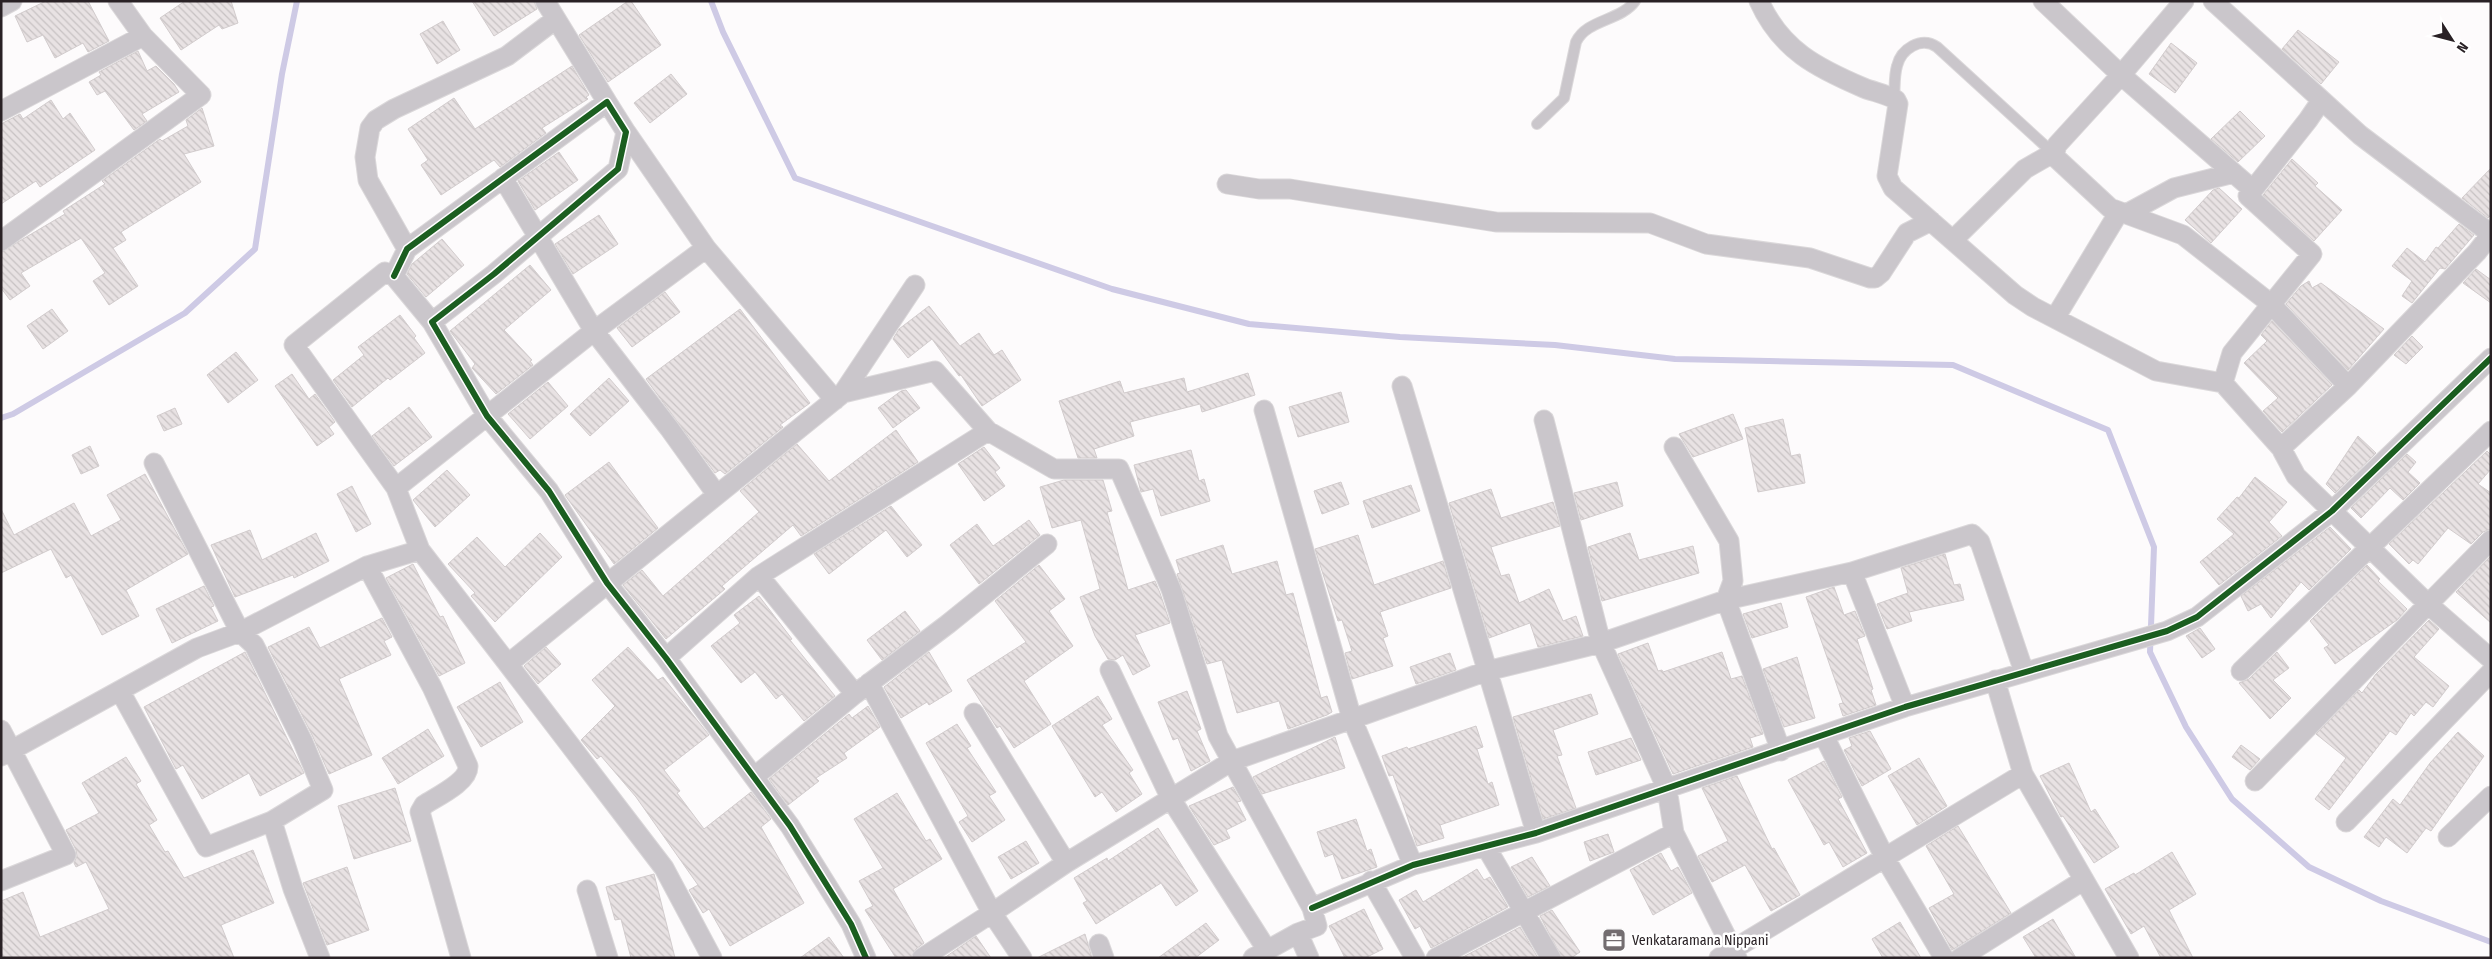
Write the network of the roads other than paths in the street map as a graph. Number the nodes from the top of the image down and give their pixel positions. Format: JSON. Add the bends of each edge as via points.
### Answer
{"nodes":[{"id":1,"x":12,"y":1,"type":"edge"},
{"id":2,"x":118,"y":1,"type":"edge"},
{"id":3,"x":545,"y":1,"type":"edge"},
{"id":4,"x":1634,"y":1,"type":"edge"},
{"id":5,"x":1759,"y":1,"type":"edge"},
{"id":6,"x":2043,"y":1,"type":"edge"},
{"id":7,"x":2184,"y":1,"type":"edge"},
{"id":8,"x":2213,"y":1,"type":"edge"},
{"id":9,"x":1,"y":7,"type":"edge"},
{"id":10,"x":556,"y":19,"type":"junction"},
{"id":11,"x":144,"y":36,"type":"junction"},
{"id":12,"x":2121,"y":75,"type":"junction"},
{"id":13,"x":1894,"y":98,"type":"junction"},
{"id":14,"x":2321,"y":100,"type":"junction"},
{"id":15,"x":607,"y":102,"type":"junction"},
{"id":16,"x":1,"y":111,"type":"edge"},
{"id":17,"x":1536,"y":124,"type":"dead end"},
{"id":18,"x":626,"y":132,"type":"junction"},
{"id":19,"x":2053,"y":153,"type":"junction"},
{"id":20,"x":2234,"y":173,"type":"junction"},
{"id":21,"x":503,"y":178,"type":"junction"},
{"id":22,"x":1228,"y":184,"type":"dead end"},
{"id":23,"x":2252,"y":189,"type":"junction"},
{"id":24,"x":2122,"y":213,"type":"junction"},
{"id":25,"x":1931,"y":221,"type":"junction"},
{"id":26,"x":2491,"y":234,"type":"edge"},
{"id":27,"x":538,"y":237,"type":"junction"},
{"id":28,"x":1953,"y":240,"type":"junction"},
{"id":29,"x":1,"y":241,"type":"edge"},
{"id":30,"x":706,"y":248,"type":"junction"},
{"id":31,"x":408,"y":249,"type":"junction"},
{"id":32,"x":2484,"y":258,"type":"edge"},
{"id":33,"x":394,"y":276,"type":"junction"},
{"id":34,"x":915,"y":285,"type":"dead end"},
{"id":35,"x":2270,"y":304,"type":"junction"},
{"id":36,"x":2055,"y":318,"type":"junction"},
{"id":37,"x":432,"y":322,"type":"junction"},
{"id":38,"x":594,"y":331,"type":"junction"},
{"id":39,"x":2491,"y":358,"type":"edge"},
{"id":40,"x":2223,"y":383,"type":"junction"},
{"id":41,"x":1402,"y":386,"type":"dead end"},
{"id":42,"x":2348,"y":386,"type":"junction"},
{"id":43,"x":839,"y":397,"type":"junction"},
{"id":44,"x":1264,"y":410,"type":"dead end"},
{"id":45,"x":487,"y":416,"type":"junction"},
{"id":46,"x":1544,"y":420,"type":"dead end"},
{"id":47,"x":988,"y":431,"type":"junction"},
{"id":48,"x":2491,"y":431,"type":"edge"},
{"id":49,"x":1674,"y":448,"type":"dead end"},
{"id":50,"x":2281,"y":448,"type":"junction"},
{"id":51,"x":154,"y":463,"type":"dead end"},
{"id":52,"x":396,"y":488,"type":"junction"},
{"id":53,"x":717,"y":494,"type":"junction"},
{"id":54,"x":2332,"y":511,"type":"junction"},
{"id":55,"x":2491,"y":540,"type":"edge"},
{"id":56,"x":1047,"y":544,"type":"dead end"},
{"id":57,"x":2371,"y":548,"type":"junction"},
{"id":58,"x":420,"y":550,"type":"junction"},
{"id":59,"x":368,"y":566,"type":"junction"},
{"id":60,"x":1852,"y":572,"type":"junction"},
{"id":61,"x":759,"y":576,"type":"junction"},
{"id":62,"x":607,"y":583,"type":"junction"},
{"id":63,"x":1726,"y":600,"type":"junction"},
{"id":64,"x":2429,"y":605,"type":"junction"},
{"id":65,"x":240,"y":632,"type":"junction"},
{"id":66,"x":1602,"y":643,"type":"junction"},
{"id":67,"x":666,"y":658,"type":"junction"},
{"id":68,"x":2491,"y":659,"type":"edge"},
{"id":69,"x":508,"y":664,"type":"junction"},
{"id":70,"x":1110,"y":670,"type":"dead end"},
{"id":71,"x":1487,"y":671,"type":"junction"},
{"id":72,"x":2241,"y":671,"type":"dead end"},
{"id":73,"x":2024,"y":672,"type":"junction"},
{"id":74,"x":2491,"y":672,"type":"edge"},
{"id":75,"x":1995,"y":680,"type":"junction"},
{"id":76,"x":862,"y":689,"type":"junction"},
{"id":77,"x":120,"y":691,"type":"junction"},
{"id":78,"x":1905,"y":707,"type":"junction"},
{"id":79,"x":974,"y":713,"type":"dead end"},
{"id":80,"x":1352,"y":719,"type":"junction"},
{"id":81,"x":1,"y":730,"type":"edge"},
{"id":82,"x":1824,"y":736,"type":"junction"},
{"id":83,"x":1781,"y":751,"type":"junction"},
{"id":84,"x":7,"y":753,"type":"edge"},
{"id":85,"x":1232,"y":761,"type":"junction"},
{"id":86,"x":2023,"y":774,"type":"junction"},
{"id":87,"x":754,"y":777,"type":"junction"},
{"id":88,"x":2255,"y":781,"type":"dead end"},
{"id":89,"x":1667,"y":789,"type":"junction"},
{"id":90,"x":2491,"y":796,"type":"edge"},
{"id":91,"x":1171,"y":799,"type":"junction"},
{"id":92,"x":272,"y":821,"type":"junction"},
{"id":93,"x":2346,"y":822,"type":"dead end"},
{"id":94,"x":1536,"y":833,"type":"junction"},
{"id":95,"x":1674,"y":833,"type":"junction"},
{"id":96,"x":2448,"y":838,"type":"dead end"},
{"id":97,"x":1486,"y":847,"type":"junction"},
{"id":98,"x":1885,"y":858,"type":"junction"},
{"id":99,"x":1066,"y":862,"type":"junction"},
{"id":100,"x":1413,"y":865,"type":"junction"},
{"id":101,"x":2084,"y":880,"type":"junction"},
{"id":102,"x":1,"y":881,"type":"edge"},
{"id":103,"x":1371,"y":881,"type":"junction"},
{"id":104,"x":587,"y":890,"type":"dead end"},
{"id":105,"x":1312,"y":908,"type":"junction"},
{"id":106,"x":1523,"y":912,"type":"junction"},
{"id":107,"x":992,"y":913,"type":"junction"},
{"id":108,"x":1298,"y":933,"type":"junction"},
{"id":109,"x":1260,"y":954,"type":"edge"},
{"id":110,"x":1729,"y":955,"type":"edge"},
{"id":111,"x":320,"y":958,"type":"edge"},
{"id":112,"x":461,"y":958,"type":"edge"},
{"id":113,"x":608,"y":958,"type":"edge"},
{"id":114,"x":712,"y":958,"type":"edge"},
{"id":115,"x":866,"y":958,"type":"edge"},
{"id":116,"x":922,"y":958,"type":"edge"},
{"id":117,"x":1022,"y":958,"type":"edge"},
{"id":118,"x":1309,"y":958,"type":"edge"},
{"id":119,"x":1414,"y":958,"type":"edge"},
{"id":120,"x":1436,"y":958,"type":"edge"},
{"id":121,"x":1551,"y":958,"type":"edge"},
{"id":122,"x":1944,"y":958,"type":"edge"},
{"id":123,"x":1960,"y":958,"type":"edge"},
{"id":124,"x":2129,"y":958,"type":"edge"}],
"edges":[{"from":1,"to":9,"type":"street"},
{"from":2,"to":11,"type":"street"},
{"from":3,"to":10,"type":"street"},
{"from":4,"to":17,"type":"lane","via":[[1629,8],[1581,34],[1576,42],[1564,98]]},
{"from":5,"to":13,"type":"street","via":[[1778,33],[1803,58]]},
{"from":6,"to":12,"type":"street"},
{"from":7,"to":12,"type":"street"},
{"from":8,"to":14,"type":"street"},
{"from":10,"to":15,"type":"street"},
{"from":10,"to":31,"type":"street","via":[[507,56],[394,109],[376,120],[370,128],[365,157],[368,180]]},
{"from":11,"to":16,"type":"street"},
{"from":11,"to":29,"type":"street","via":[[201,95]]},
{"from":12,"to":19,"type":"street"},
{"from":12,"to":20,"type":"street"},
{"from":13,"to":19,"type":"lane","via":[[1897,67],[1903,54],[1913,45],[1929,42]]},
{"from":13,"to":25,"type":"street","via":[[1898,104],[1888,181]]},
{"from":14,"to":23,"type":"street"},
{"from":14,"to":26,"type":"street","via":[[2360,135]]},
{"from":15,"to":18,"type":"street"},
{"from":15,"to":21,"type":"street"},
{"from":18,"to":27,"type":"street","via":[[618,168]]},
{"from":18,"to":30,"type":"street"},
{"from":19,"to":24,"type":"street","via":[[2057,161],[2106,204]]},
{"from":19,"to":28,"type":"street","via":[[2025,169]]},
{"from":20,"to":23,"type":"street"},
{"from":20,"to":24,"type":"street","via":[[2174,188]]},
{"from":21,"to":27,"type":"street"},
{"from":21,"to":31,"type":"street"},
{"from":22,"to":25,"type":"street","via":[[1290,189],[1496,222],[1650,223],[1706,244],[1810,258],[1870,278],[1881,273],[1907,233]]},
{"from":23,"to":35,"type":"street","via":[[2248,196],[2312,254]]},
{"from":24,"to":35,"type":"street","via":[[2180,232]]},
{"from":24,"to":36,"type":"street"},
{"from":25,"to":28,"type":"street"},
{"from":26,"to":32,"type":"street"},
{"from":27,"to":37,"type":"street"},
{"from":27,"to":38,"type":"street"},
{"from":28,"to":36,"type":"street","via":[[2025,302]]},
{"from":30,"to":38,"type":"street"},
{"from":30,"to":43,"type":"street"},
{"from":31,"to":33,"type":"street"},
{"from":32,"to":42,"type":"street"},
{"from":33,"to":37,"type":"street"},
{"from":33,"to":52,"type":"street","via":[[385,272],[294,345]]},
{"from":34,"to":43,"type":"street"},
{"from":35,"to":40,"type":"street","via":[[2232,353]]},
{"from":35,"to":42,"type":"street"},
{"from":36,"to":40,"type":"street","via":[[2156,371]]},
{"from":37,"to":45,"type":"street"},
{"from":38,"to":45,"type":"street"},
{"from":38,"to":53,"type":"street"},
{"from":39,"to":54,"type":"street"},
{"from":40,"to":50,"type":"street"},
{"from":41,"to":71,"type":"street"},
{"from":42,"to":50,"type":"street"},
{"from":43,"to":47,"type":"street","via":[[933,370]]},
{"from":43,"to":53,"type":"street"},
{"from":44,"to":80,"type":"street"},
{"from":45,"to":52,"type":"street"},
{"from":45,"to":62,"type":"street","via":[[549,491]]},
{"from":46,"to":66,"type":"street"},
{"from":47,"to":61,"type":"street"},
{"from":47,"to":85,"type":"street","via":[[1054,469],[1119,469],[1171,588],[1218,736]]},
{"from":48,"to":57,"type":"street"},
{"from":49,"to":63,"type":"street","via":[[1729,541],[1732,581]]},
{"from":50,"to":54,"type":"street","via":[[2296,476]]},
{"from":51,"to":65,"type":"street"},
{"from":52,"to":58,"type":"street"},
{"from":53,"to":62,"type":"street"},
{"from":54,"to":57,"type":"street"},
{"from":54,"to":73,"type":"street","via":[[2197,617],[2167,631]]},
{"from":55,"to":64,"type":"street"},
{"from":56,"to":76,"type":"street"},
{"from":57,"to":64,"type":"street"},
{"from":57,"to":72,"type":"street"},
{"from":58,"to":59,"type":"street"},
{"from":58,"to":69,"type":"street"},
{"from":59,"to":65,"type":"street"},
{"from":59,"to":112,"type":"street","via":[[432,687],[468,766],[469,772],[462,780],[420,812]]},
{"from":60,"to":63,"type":"street"},
{"from":60,"to":73,"type":"street","via":[[1972,534],[1980,542]]},
{"from":60,"to":78,"type":"street"},
{"from":61,"to":67,"type":"street"},
{"from":61,"to":76,"type":"street"},
{"from":62,"to":67,"type":"street"},
{"from":62,"to":69,"type":"street"},
{"from":63,"to":66,"type":"street"},
{"from":63,"to":83,"type":"street"},
{"from":64,"to":68,"type":"street"},
{"from":64,"to":88,"type":"street"},
{"from":65,"to":77,"type":"street","via":[[197,648]]},
{"from":65,"to":92,"type":"street","via":[[254,645],[303,742],[323,790]]},
{"from":66,"to":71,"type":"street"},
{"from":66,"to":89,"type":"street"},
{"from":67,"to":87,"type":"street"},
{"from":69,"to":114,"type":"street","via":[[664,868]]},
{"from":70,"to":91,"type":"street"},
{"from":71,"to":80,"type":"street"},
{"from":71,"to":94,"type":"street"},
{"from":73,"to":75,"type":"street"},
{"from":74,"to":93,"type":"street"},
{"from":75,"to":78,"type":"street"},
{"from":75,"to":86,"type":"street"},
{"from":76,"to":87,"type":"street"},
{"from":76,"to":107,"type":"street"},
{"from":77,"to":84,"type":"street"},
{"from":77,"to":92,"type":"street","via":[[206,847]]},
{"from":78,"to":82,"type":"street"},
{"from":79,"to":99,"type":"street"},
{"from":80,"to":85,"type":"street"},
{"from":80,"to":100,"type":"street"},
{"from":81,"to":84,"type":"street"},
{"from":82,"to":83,"type":"street"},
{"from":82,"to":98,"type":"street"},
{"from":83,"to":89,"type":"street"},
{"from":84,"to":102,"type":"street","via":[[66,855]]},
{"from":85,"to":91,"type":"street"},
{"from":85,"to":105,"type":"street"},
{"from":86,"to":98,"type":"street"},
{"from":86,"to":101,"type":"street"},
{"from":87,"to":115,"type":"street","via":[[790,826],[841,907]]},
{"from":89,"to":94,"type":"street"},
{"from":89,"to":95,"type":"street"},
{"from":90,"to":96,"type":"street"},
{"from":91,"to":99,"type":"street"},
{"from":91,"to":109,"type":"street"},
{"from":92,"to":111,"type":"street","via":[[293,889]]},
{"from":94,"to":97,"type":"street"},
{"from":95,"to":106,"type":"street"},
{"from":95,"to":110,"type":"street"},
{"from":97,"to":100,"type":"street"},
{"from":97,"to":106,"type":"street"},
{"from":98,"to":110,"type":"street"},
{"from":98,"to":122,"type":"street"},
{"from":99,"to":107,"type":"street"},
{"from":100,"to":103,"type":"street"},
{"from":101,"to":123,"type":"street"},
{"from":101,"to":124,"type":"street"},
{"from":103,"to":105,"type":"street"},
{"from":103,"to":119,"type":"street"},
{"from":104,"to":113,"type":"street"},
{"from":105,"to":108,"type":"street","via":[[1317,926]]},
{"from":106,"to":120,"type":"street"},
{"from":106,"to":121,"type":"street"},
{"from":107,"to":116,"type":"street"},
{"from":107,"to":117,"type":"street"},
{"from":108,"to":109,"type":"street"},
{"from":108,"to":118,"type":"street"}]}
